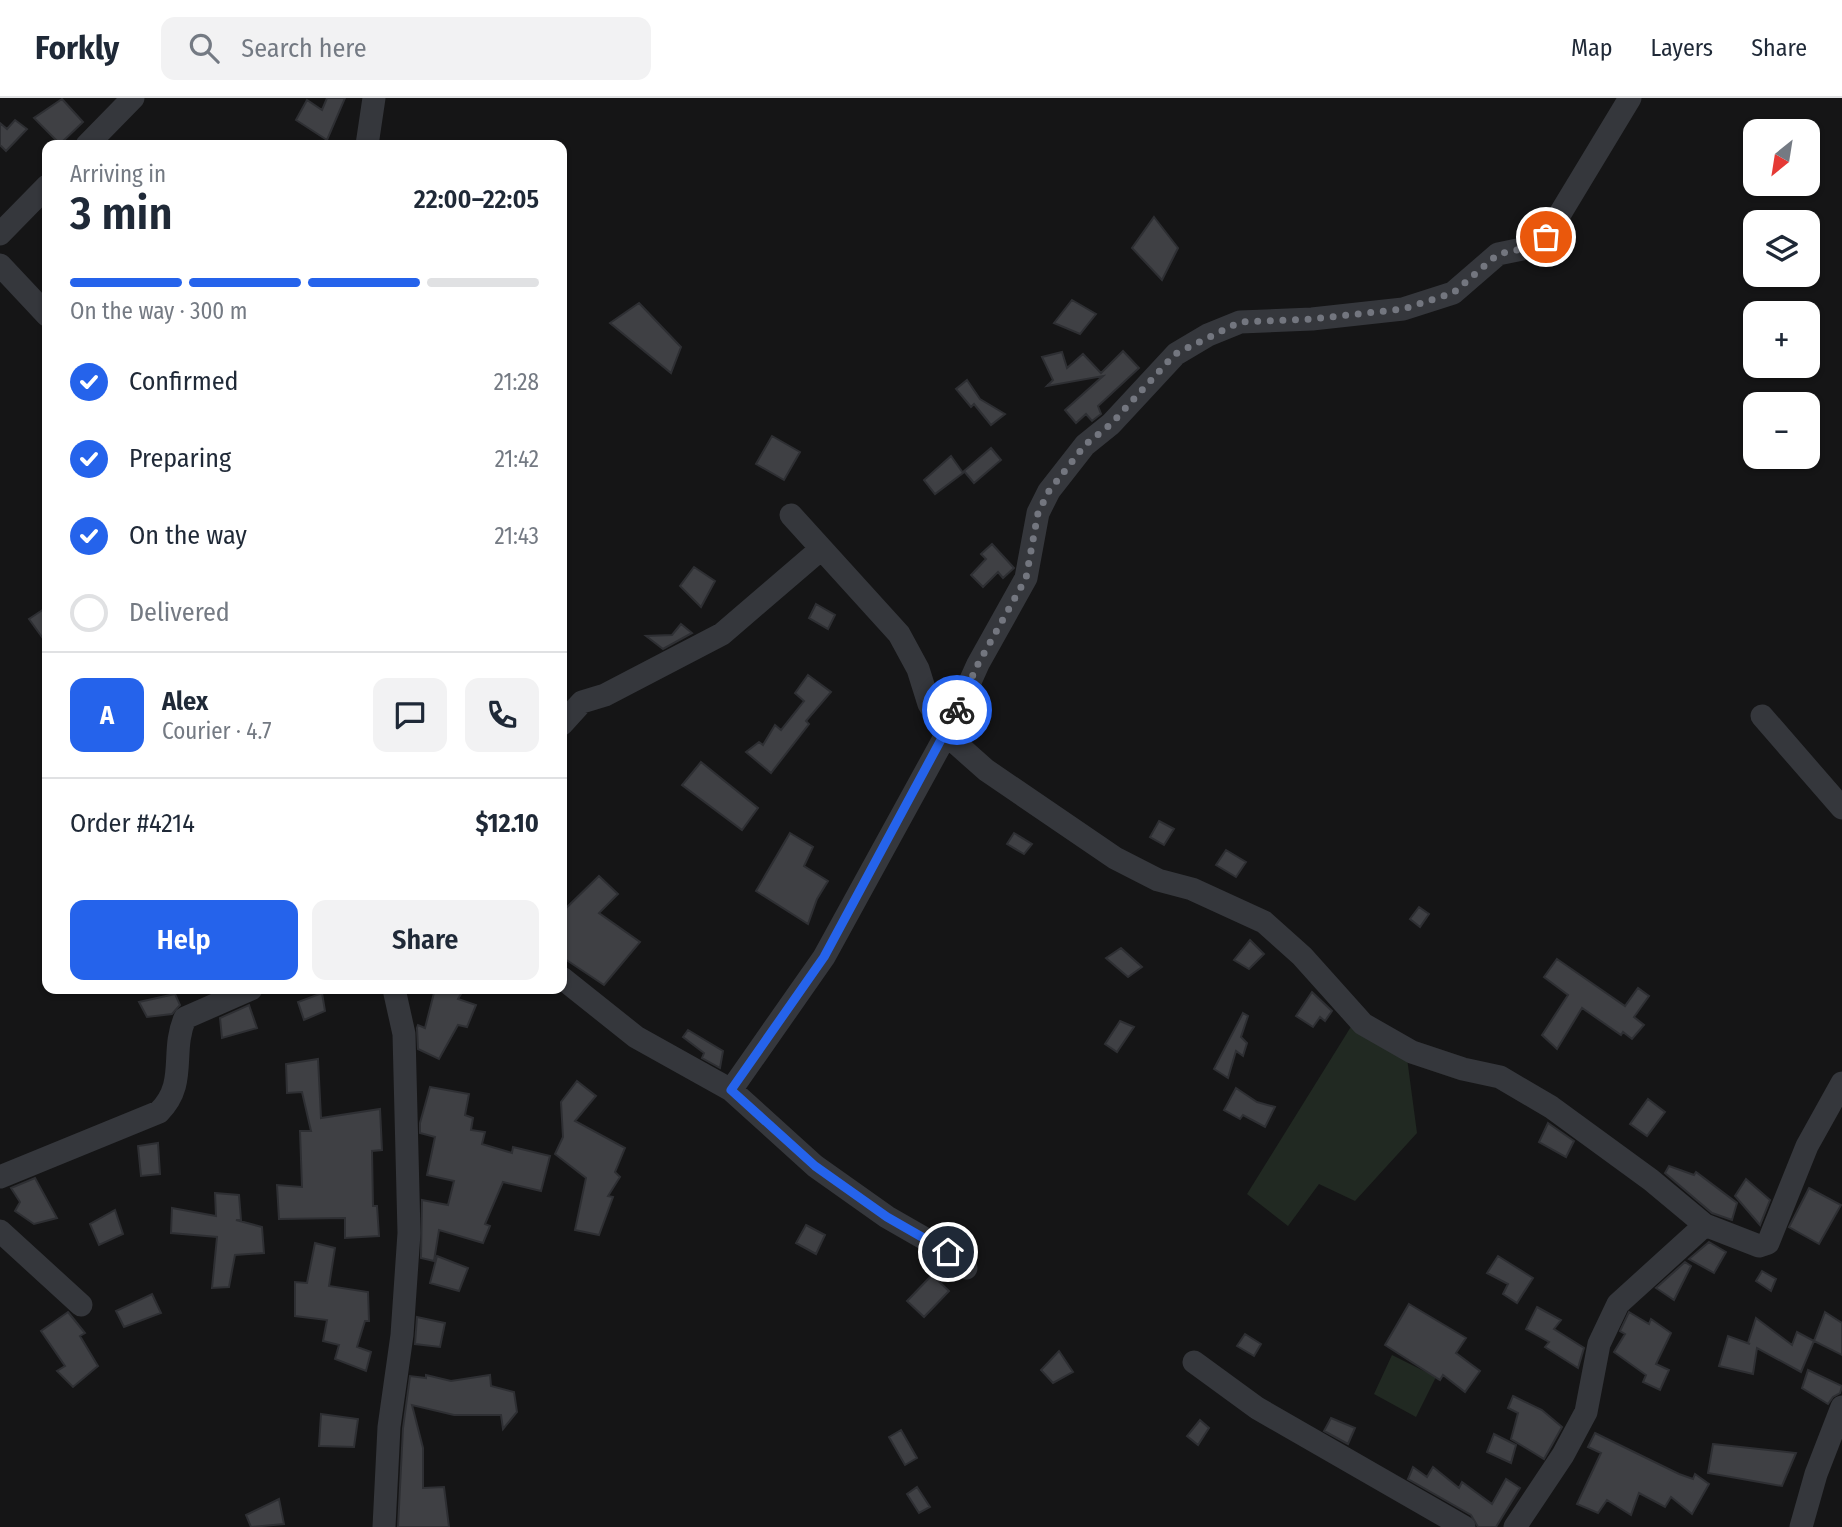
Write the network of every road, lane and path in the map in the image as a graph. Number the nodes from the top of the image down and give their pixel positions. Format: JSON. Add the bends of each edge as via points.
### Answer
{"nodes":[{"id":1,"x":134,"y":98,"type":"edge"},
{"id":2,"x":374,"y":98,"type":"edge"},
{"id":3,"x":1630,"y":98,"type":"edge"},
{"id":4,"x":92,"y":140,"type":"edge"},
{"id":5,"x":368,"y":140,"type":"edge"},
{"id":6,"x":42,"y":191,"type":"edge"},
{"id":7,"x":0,"y":234,"type":"edge"},
{"id":8,"x":0,"y":265,"type":"edge"},
{"id":9,"x":42,"y":309,"type":"edge"},
{"id":10,"x":791,"y":515,"type":"dead end"},
{"id":11,"x":821,"y":549,"type":"junction"},
{"id":12,"x":1762,"y":716,"type":"dead end"},
{"id":13,"x":567,"y":718,"type":"edge"},
{"id":14,"x":947,"y":733,"type":"junction"},
{"id":15,"x":1842,"y":808,"type":"edge"},
{"id":16,"x":567,"y":982,"type":"edge"},
{"id":17,"x":240,"y":994,"type":"edge"},
{"id":18,"x":395,"y":994,"type":"edge"},
{"id":19,"x":1842,"y":1083,"type":"edge"},
{"id":20,"x":731,"y":1090,"type":"junction"},
{"id":21,"x":0,"y":1177,"type":"edge"},
{"id":22,"x":1705,"y":1225,"type":"junction"},
{"id":23,"x":0,"y":1231,"type":"edge"},
{"id":24,"x":966,"y":1268,"type":"dead end"},
{"id":25,"x":81,"y":1305,"type":"dead end"},
{"id":26,"x":1194,"y":1362,"type":"dead end"},
{"id":27,"x":1842,"y":1407,"type":"edge"},
{"id":28,"x":383,"y":1527,"type":"edge"},
{"id":29,"x":1464,"y":1527,"type":"edge"},
{"id":30,"x":1514,"y":1527,"type":"edge"},
{"id":31,"x":1801,"y":1527,"type":"edge"}],
"edges":[{"from":1,"to":4,"type":"street"},
{"from":2,"to":5,"type":"street"},
{"from":3,"to":14,"type":"street","via":[[1546,237],[1527,248],[1498,254],[1453,293],[1403,309],[1240,322],[1175,354],[1111,424],[1085,445],[1049,491],[1038,513],[1026,578],[978,664]]},
{"from":6,"to":7,"type":"street"},
{"from":8,"to":9,"type":"street"},
{"from":10,"to":11,"type":"street"},
{"from":11,"to":13,"type":"street","via":[[722,634],[605,695],[582,702]]},
{"from":11,"to":14,"type":"street","via":[[899,634],[918,669],[929,704]]},
{"from":12,"to":15,"type":"street"},
{"from":14,"to":20,"type":"street","via":[[824,957]]},
{"from":14,"to":22,"type":"street","via":[[986,770],[1115,858],[1264,922],[1302,956],[1363,1024],[1412,1052],[1500,1077],[1519,1088],[1551,1107]]},
{"from":16,"to":20,"type":"street","via":[[636,1037]]},
{"from":17,"to":21,"type":"street","via":[[185,1018],[177,1035],[177,1085],[171,1101],[159,1112]]},
{"from":18,"to":28,"type":"street","via":[[404,1034],[409,1233]]},
{"from":19,"to":22,"type":"street","via":[[1807,1146],[1768,1243],[1759,1246]]},
{"from":20,"to":24,"type":"street","via":[[815,1166]]},
{"from":22,"to":30,"type":"street","via":[[1618,1304],[1599,1344],[1586,1412]]},
{"from":23,"to":25,"type":"street"},
{"from":26,"to":29,"type":"street","via":[[1257,1409]]},
{"from":27,"to":31,"type":"street"}]}
